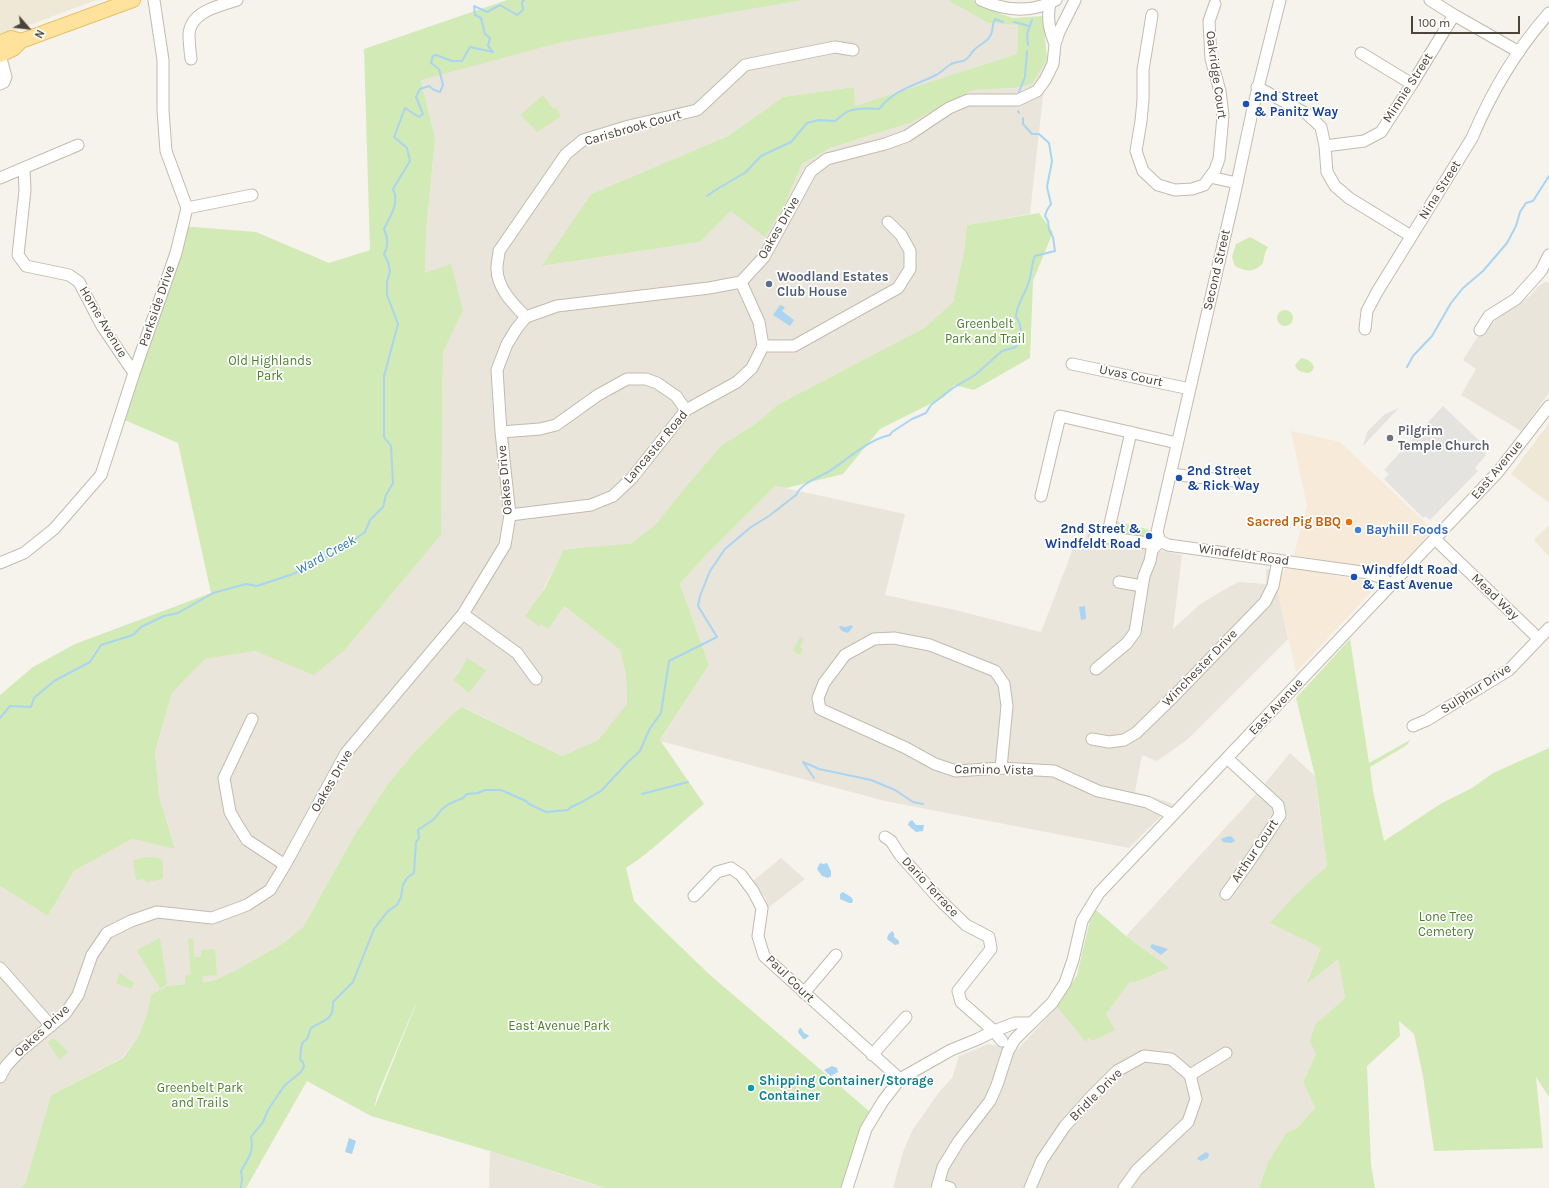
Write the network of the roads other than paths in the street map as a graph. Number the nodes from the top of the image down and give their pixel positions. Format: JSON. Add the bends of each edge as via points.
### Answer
{"nodes":[{"id":1,"x":133,"y":0,"type":"edge"},
{"id":2,"x":154,"y":0,"type":"edge"},
{"id":3,"x":237,"y":0,"type":"edge"},
{"id":4,"x":982,"y":0,"type":"edge"},
{"id":5,"x":1075,"y":0,"type":"edge"},
{"id":6,"x":1280,"y":0,"type":"edge"},
{"id":7,"x":1430,"y":0,"type":"edge"},
{"id":8,"x":1053,"y":2,"type":"edge"},
{"id":9,"x":1215,"y":4,"type":"dead end"},
{"id":10,"x":1549,"y":13,"type":"edge"},
{"id":11,"x":1152,"y":15,"type":"dead end"},
{"id":12,"x":1454,"y":16,"type":"junction"},
{"id":13,"x":1059,"y":32,"type":"junction"},
{"id":14,"x":21,"y":41,"type":"junction"},
{"id":15,"x":0,"y":43,"type":"edge"},
{"id":16,"x":1055,"y":44,"type":"junction"},
{"id":17,"x":853,"y":50,"type":"dead end"},
{"id":18,"x":1519,"y":52,"type":"junction"},
{"id":19,"x":1361,"y":53,"type":"dead end"},
{"id":20,"x":0,"y":55,"type":"edge"},
{"id":21,"x":191,"y":59,"type":"dead end"},
{"id":22,"x":0,"y":84,"type":"edge"},
{"id":23,"x":1412,"y":84,"type":"junction"},
{"id":24,"x":1258,"y":87,"type":"junction"},
{"id":25,"x":78,"y":145,"type":"dead end"},
{"id":26,"x":1325,"y":146,"type":"junction"},
{"id":27,"x":24,"y":169,"type":"junction"},
{"id":28,"x":1213,"y":174,"type":"junction"},
{"id":29,"x":0,"y":178,"type":"edge"},
{"id":30,"x":1238,"y":180,"type":"junction"},
{"id":31,"x":252,"y":195,"type":"dead end"},
{"id":32,"x":187,"y":208,"type":"junction"},
{"id":33,"x":888,"y":222,"type":"dead end"},
{"id":34,"x":1411,"y":236,"type":"junction"},
{"id":35,"x":1549,"y":255,"type":"edge"},
{"id":36,"x":1545,"y":273,"type":"edge"},
{"id":37,"x":740,"y":282,"type":"junction"},
{"id":38,"x":526,"y":317,"type":"junction"},
{"id":39,"x":1365,"y":329,"type":"dead end"},
{"id":40,"x":1480,"y":330,"type":"dead end"},
{"id":41,"x":763,"y":346,"type":"junction"},
{"id":42,"x":1072,"y":364,"type":"dead end"},
{"id":43,"x":134,"y":373,"type":"junction"},
{"id":44,"x":1190,"y":388,"type":"junction"},
{"id":45,"x":1549,"y":406,"type":"edge"},
{"id":46,"x":686,"y":410,"type":"junction"},
{"id":47,"x":501,"y":432,"type":"junction"},
{"id":48,"x":1131,"y":432,"type":"junction"},
{"id":49,"x":1177,"y":443,"type":"junction"},
{"id":50,"x":1170,"y":474,"type":"junction"},
{"id":51,"x":1234,"y":481,"type":"dead end"},
{"id":52,"x":1041,"y":496,"type":"dead end"},
{"id":53,"x":510,"y":515,"type":"junction"},
{"id":54,"x":1095,"y":536,"type":"dead end"},
{"id":55,"x":1107,"y":537,"type":"junction"},
{"id":56,"x":1435,"y":539,"type":"junction"},
{"id":57,"x":1160,"y":540,"type":"junction"},
{"id":58,"x":1278,"y":560,"type":"junction"},
{"id":59,"x":0,"y":563,"type":"edge"},
{"id":60,"x":1119,"y":582,"type":"dead end"},
{"id":61,"x":1142,"y":586,"type":"junction"},
{"id":62,"x":1390,"y":586,"type":"junction"},
{"id":63,"x":463,"y":614,"type":"junction"},
{"id":64,"x":1549,"y":628,"type":"edge"},
{"id":65,"x":1538,"y":638,"type":"junction"},
{"id":66,"x":1096,"y":669,"type":"dead end"},
{"id":67,"x":536,"y":679,"type":"dead end"},
{"id":68,"x":252,"y":719,"type":"dead end"},
{"id":69,"x":1413,"y":726,"type":"dead end"},
{"id":70,"x":1092,"y":739,"type":"dead end"},
{"id":71,"x":1227,"y":758,"type":"junction"},
{"id":72,"x":1001,"y":768,"type":"junction"},
{"id":73,"x":1172,"y":815,"type":"junction"},
{"id":74,"x":885,"y":837,"type":"dead end"},
{"id":75,"x":285,"y":865,"type":"junction"},
{"id":76,"x":1226,"y":894,"type":"dead end"},
{"id":77,"x":694,"y":896,"type":"dead end"},
{"id":78,"x":836,"y":955,"type":"dead end"},
{"id":79,"x":0,"y":968,"type":"edge"},
{"id":80,"x":804,"y":993,"type":"junction"},
{"id":81,"x":906,"y":1017,"type":"dead end"},
{"id":82,"x":1031,"y":1023,"type":"junction"},
{"id":83,"x":51,"y":1026,"type":"junction"},
{"id":84,"x":994,"y":1031,"type":"junction"},
{"id":85,"x":978,"y":1039,"type":"junction"},
{"id":86,"x":1002,"y":1041,"type":"junction"},
{"id":87,"x":1008,"y":1051,"type":"junction"},
{"id":88,"x":1226,"y":1053,"type":"dead end"},
{"id":89,"x":872,"y":1055,"type":"junction"},
{"id":90,"x":1190,"y":1075,"type":"junction"},
{"id":91,"x":0,"y":1076,"type":"edge"},
{"id":92,"x":900,"y":1079,"type":"junction"},
{"id":93,"x":937,"y":1186,"type":"edge"},
{"id":94,"x":847,"y":1188,"type":"edge"},
{"id":95,"x":950,"y":1188,"type":"edge"},
{"id":96,"x":1030,"y":1188,"type":"edge"},
{"id":97,"x":1124,"y":1188,"type":"edge"}],
"edges":[{"from":1,"to":14,"type":"main road"},
{"from":2,"to":32,"type":"street","via":[[163,60],[166,151]]},
{"from":3,"to":21,"type":"street","via":[[207,10],[195,19],[189,33]]},
{"from":4,"to":8,"type":"street","via":[[1011,9],[1030,9]]},
{"from":5,"to":13,"type":"street","name":"Oakes Drive"},
{"from":6,"to":24,"type":"street","name":"Second Street"},
{"from":7,"to":12,"type":"street"},
{"from":8,"to":13,"type":"street"},
{"from":8,"to":16,"type":"street","name":"Oakes Drive","via":[[1048,16],[1050,33]]},
{"from":9,"to":28,"type":"street","name":"Oakridge Court","via":[[1209,21],[1211,58],[1220,91],[1223,116],[1219,159]]},
{"from":10,"to":18,"type":"street","name":"Nina Street","via":[[1531,33]]},
{"from":11,"to":28,"type":"street","via":[[1142,70],[1144,100],[1136,151],[1143,171],[1158,185],[1175,190],[1204,185]]},
{"from":12,"to":18,"type":"street"},
{"from":12,"to":23,"type":"street","name":"Minnie Street"},
{"from":13,"to":16,"type":"street","name":"Oakes Drive"},
{"from":14,"to":15,"type":"main road","via":[[11,38]]},
{"from":14,"to":20,"type":"main road","via":[[13,49]]},
{"from":16,"to":37,"type":"street","name":"Oakes Drive","via":[[1053,64],[1037,91],[1018,100],[968,100],[949,108],[907,136],[826,159],[811,171],[764,257]]},
{"from":17,"to":38,"type":"street","name":"Carisbrook Court","via":[[836,47],[745,66],[697,110],[582,140],[566,154],[500,251],[497,268],[501,284],[509,300]]},
{"from":18,"to":34,"type":"street","name":"Nina Street","via":[[1484,111],[1472,138]]},
{"from":19,"to":23,"type":"street"},
{"from":20,"to":22,"type":"street","via":[[6,77]]},
{"from":23,"to":26,"type":"street","name":"Minnie Street","via":[[1381,132],[1364,141]]},
{"from":24,"to":26,"type":"street","via":[[1307,114],[1321,127]]},
{"from":24,"to":30,"type":"street","name":"Second Street"},
{"from":25,"to":27,"type":"street"},
{"from":26,"to":34,"type":"street","via":[[1327,172],[1335,186],[1349,198]]},
{"from":27,"to":29,"type":"street"},
{"from":27,"to":43,"type":"street","name":"Home Avenue","via":[[25,190],[18,255],[26,266],[69,276],[79,282],[102,326]]},
{"from":28,"to":30,"type":"street"},
{"from":30,"to":44,"type":"street","name":"Second Street"},
{"from":31,"to":32,"type":"street"},
{"from":32,"to":43,"type":"street","name":"Parkside Drive","via":[[176,253]]},
{"from":33,"to":41,"type":"street","via":[[902,235],[910,251],[910,269],[898,288],[794,346]]},
{"from":34,"to":39,"type":"street","name":"Nina Street","via":[[1367,311]]},
{"from":35,"to":36,"type":"street"},
{"from":36,"to":40,"type":"street","via":[[1516,299],[1489,316]]},
{"from":37,"to":38,"type":"street","via":[[557,306]]},
{"from":37,"to":41,"type":"street","via":[[759,322]]},
{"from":38,"to":47,"type":"street","name":"Oakes Drive","via":[[507,344],[497,370]]},
{"from":41,"to":46,"type":"street","name":"Lancaster Road","via":[[752,368],[737,382]]},
{"from":42,"to":44,"type":"street","name":"Uvas Court"},
{"from":43,"to":59,"type":"street","name":"Parkside Drive","via":[[101,475],[54,529],[24,553]]},
{"from":44,"to":49,"type":"street","name":"Second Street"},
{"from":45,"to":56,"type":"street","name":"East Avenue","via":[[1498,472]]},
{"from":46,"to":47,"type":"street","via":[[676,396],[657,383],[646,379],[627,379],[598,395],[556,425]]},
{"from":46,"to":53,"type":"street","name":"Lancaster Road","via":[[632,478],[613,496],[591,505]]},
{"from":47,"to":53,"type":"street","name":"Oakes Drive"},
{"from":48,"to":49,"type":"street"},
{"from":48,"to":52,"type":"street","via":[[1060,416]]},
{"from":48,"to":55,"type":"street"},
{"from":49,"to":50,"type":"street","name":"Second Street"},
{"from":50,"to":51,"type":"street"},
{"from":50,"to":57,"type":"street","name":"Second Street","via":[[1157,532]]},
{"from":53,"to":63,"type":"street","name":"Oakes Drive","via":[[505,545]]},
{"from":54,"to":55,"type":"street","name":"Windfeldt Road"},
{"from":55,"to":57,"type":"street","name":"Windfeldt Road","via":[[1148,543]]},
{"from":56,"to":62,"type":"street","name":"East Avenue"},
{"from":56,"to":65,"type":"street","name":"Mead Way"},
{"from":57,"to":58,"type":"street","name":"Windfeldt Road","via":[[1168,545]]},
{"from":57,"to":61,"type":"street","via":[[1152,550]]},
{"from":58,"to":62,"type":"street","name":"Windfeldt Road","via":[[1369,573],[1384,579]]},
{"from":58,"to":70,"type":"street","name":"Winchester Drive","via":[[1273,586],[1265,602],[1136,733],[1124,740],[1109,742]]},
{"from":60,"to":61,"type":"street"},
{"from":61,"to":66,"type":"street","via":[[1135,632],[1127,643]]},
{"from":62,"to":71,"type":"street","name":"East Avenue"},
{"from":63,"to":67,"type":"street","via":[[517,653]]},
{"from":63,"to":75,"type":"street","name":"Oakes Drive","via":[[346,753]]},
{"from":64,"to":65,"type":"street","name":"Sulphur Drive"},
{"from":65,"to":69,"type":"street","name":"Sulphur Drive","via":[[1509,670]]},
{"from":68,"to":75,"type":"street","via":[[224,778],[230,812],[247,840]]},
{"from":71,"to":73,"type":"street","name":"East Avenue"},
{"from":71,"to":76,"type":"street","name":"Arthur Court","via":[[1278,805],[1280,815]]},
{"from":72,"to":72,"type":"street","name":"Camino Vista","via":[[1007,706],[1004,684],[995,671],[930,645],[894,638],[874,639],[845,655],[824,683],[818,698],[820,709],[935,764],[956,771]]},
{"from":72,"to":73,"type":"street","name":"Camino Vista","via":[[1054,771],[1098,790],[1147,802]]},
{"from":73,"to":82,"type":"street","name":"East Avenue","via":[[1099,893],[1082,921],[1065,983],[1052,1003]]},
{"from":74,"to":84,"type":"street","name":"Dario Terrace","via":[[941,901],[966,925],[989,937],[991,949],[958,991],[961,1002]]},
{"from":75,"to":83,"type":"street","name":"Oakes Drive","via":[[270,890],[247,905],[212,918],[157,912],[107,933],[92,955],[78,995],[65,1014]]},
{"from":77,"to":80,"type":"street","name":"Paul Court","via":[[717,872],[731,868],[741,875],[762,908],[758,936],[764,956]]},
{"from":78,"to":80,"type":"street"},
{"from":79,"to":83,"type":"street"},
{"from":80,"to":89,"type":"street","name":"Paul Court"},
{"from":81,"to":89,"type":"street"},
{"from":82,"to":84,"type":"street","via":[[1015,1023]]},
{"from":82,"to":87,"type":"street","name":"East Avenue","via":[[1015,1039]]},
{"from":83,"to":91,"type":"street","name":"Oakes Drive","via":[[19,1052]]},
{"from":84,"to":85,"type":"street"},
{"from":84,"to":86,"type":"street","name":"Dario Terrace"},
{"from":85,"to":86,"type":"street"},
{"from":85,"to":92,"type":"street","via":[[950,1050]]},
{"from":86,"to":87,"type":"street"},
{"from":87,"to":93,"type":"street","name":"East Avenue","via":[[990,1101],[959,1141],[943,1167]]},
{"from":88,"to":90,"type":"street"},
{"from":89,"to":92,"type":"street","name":"Paul Court"},
{"from":90,"to":96,"type":"street","name":"Bridle Drive","via":[[1171,1058],[1144,1056],[1116,1071],[1065,1126],[1042,1160]]},
{"from":90,"to":97,"type":"street","via":[[1196,1099],[1188,1122],[1137,1170]]},
{"from":92,"to":94,"type":"street","via":[[866,1129]]},
{"from":93,"to":95,"type":"street"}]}
